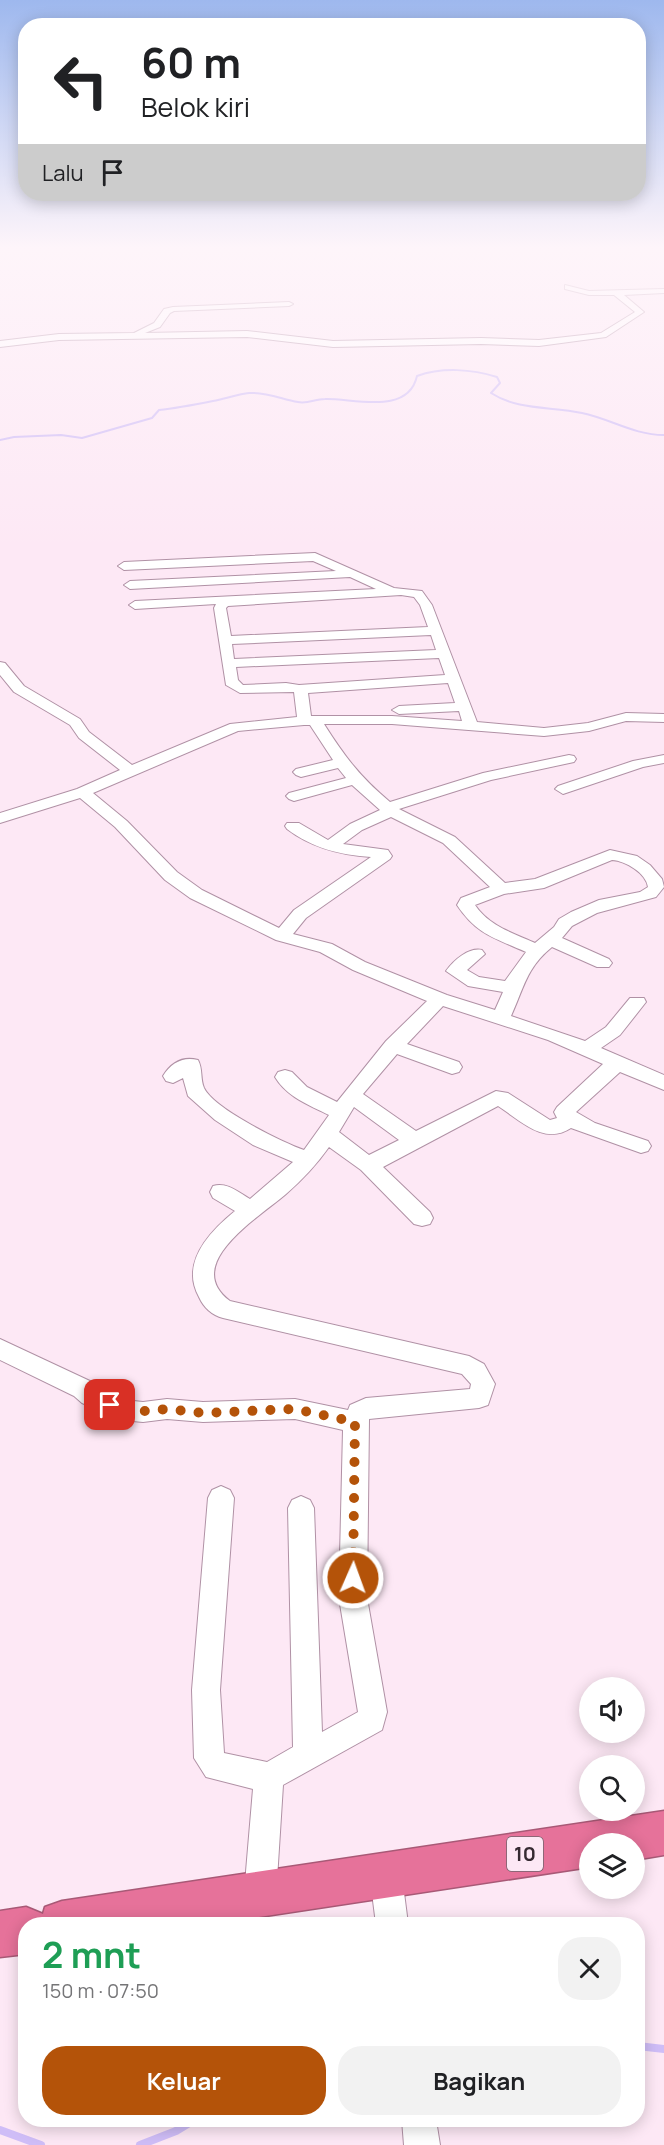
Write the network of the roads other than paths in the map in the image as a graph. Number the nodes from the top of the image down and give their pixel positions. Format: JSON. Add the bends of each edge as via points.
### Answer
{"nodes":[{"id":1,"x":212,"y":562,"type":"junction"},
{"id":2,"x":124,"y":566,"type":"dead end"},
{"id":3,"x":353,"y":574,"type":"junction"},
{"id":4,"x":214,"y":581,"type":"junction"},
{"id":5,"x":130,"y":585,"type":"dead end"},
{"id":6,"x":391,"y":591,"type":"junction"},
{"id":7,"x":224,"y":601,"type":"junction"},
{"id":8,"x":135,"y":605,"type":"dead end"},
{"id":9,"x":436,"y":631,"type":"junction"},
{"id":10,"x":225,"y":640,"type":"junction"},
{"id":11,"x":444,"y":654,"type":"junction"},
{"id":12,"x":228,"y":663,"type":"junction"},
{"id":13,"x":0,"y":666,"type":"edge"},
{"id":14,"x":454,"y":679,"type":"junction"},
{"id":15,"x":299,"y":689,"type":"junction"},
{"id":16,"x":464,"y":707,"type":"junction"},
{"id":17,"x":664,"y":718,"type":"edge"},
{"id":18,"x":307,"y":719,"type":"junction"},
{"id":19,"x":471,"y":726,"type":"junction"},
{"id":20,"x":544,"y":732,"type":"junction"},
{"id":21,"x":569,"y":759,"type":"junction"},
{"id":22,"x":664,"y":759,"type":"edge"},
{"id":23,"x":341,"y":763,"type":"junction"},
{"id":24,"x":131,"y":771,"type":"junction"},
{"id":25,"x":301,"y":772,"type":"dead end"},
{"id":26,"x":355,"y":780,"type":"junction"},
{"id":27,"x":594,"y":782,"type":"junction"},
{"id":28,"x":563,"y":789,"type":"dead end"},
{"id":29,"x":82,"y":792,"type":"junction"},
{"id":30,"x":294,"y":796,"type":"dead end"},
{"id":31,"x":389,"y":810,"type":"junction"},
{"id":32,"x":0,"y":818,"type":"edge"},
{"id":33,"x":293,"y":826,"type":"dead end"},
{"id":34,"x":330,"y":846,"type":"junction"},
{"id":35,"x":501,"y":889,"type":"junction"},
{"id":36,"x":282,"y":936,"type":"junction"},
{"id":37,"x":543,"y":944,"type":"junction"},
{"id":38,"x":476,"y":954,"type":"dead end"},
{"id":39,"x":603,"y":963,"type":"dead end"},
{"id":40,"x":513,"y":988,"type":"junction"},
{"id":41,"x":440,"y":999,"type":"junction"},
{"id":42,"x":637,"y":1002,"type":"dead end"},
{"id":43,"x":501,"y":1018,"type":"junction"},
{"id":44,"x":393,"y":1046,"type":"junction"},
{"id":45,"x":587,"y":1049,"type":"junction"},
{"id":46,"x":616,"y":1064,"type":"junction"},
{"id":47,"x":452,"y":1067,"type":"dead end"},
{"id":48,"x":172,"y":1076,"type":"dead end"},
{"id":49,"x":285,"y":1077,"type":"dead end"},
{"id":50,"x":664,"y":1083,"type":"edge"},
{"id":51,"x":346,"y":1104,"type":"junction"},
{"id":52,"x":570,"y":1119,"type":"junction"},
{"id":53,"x":327,"y":1134,"type":"junction"},
{"id":54,"x":416,"y":1142,"type":"junction"},
{"id":55,"x":641,"y":1146,"type":"dead end"},
{"id":56,"x":308,"y":1160,"type":"junction"},
{"id":57,"x":368,"y":1165,"type":"junction"},
{"id":58,"x":221,"y":1192,"type":"dead end"},
{"id":59,"x":252,"y":1211,"type":"junction"},
{"id":60,"x":422,"y":1218,"type":"dead end"},
{"id":61,"x":0,"y":1349,"type":"edge"},
{"id":62,"x":355,"y":1422,"type":"junction"},
{"id":63,"x":221,"y":1498,"type":"dead end"},
{"id":64,"x":302,"y":1508,"type":"dead end"},
{"id":65,"x":308,"y":1754,"type":"junction"},
{"id":66,"x":269,"y":1777,"type":"junction"},
{"id":67,"x":664,"y":1833,"type":"edge"},
{"id":68,"x":386,"y":1877,"type":"junction"},
{"id":69,"x":260,"y":1895,"type":"junction"},
{"id":70,"x":110,"y":1917,"type":"edge"},
{"id":71,"x":391,"y":1917,"type":"edge"},
{"id":72,"x":18,"y":1931,"type":"edge"},
{"id":73,"x":0,"y":1934,"type":"edge"},
{"id":74,"x":420,"y":2127,"type":"edge"},
{"id":75,"x":422,"y":2145,"type":"edge"}],
"edges":[{"from":1,"to":2,"type":"street"},
{"from":1,"to":3,"type":"street","via":[[315,557]]},
{"from":1,"to":4,"type":"street"},
{"from":3,"to":4,"type":"street"},
{"from":3,"to":6,"type":"street"},
{"from":4,"to":5,"type":"street"},
{"from":4,"to":7,"type":"street"},
{"from":6,"to":7,"type":"street"},
{"from":6,"to":9,"type":"street","via":[[423,597]]},
{"from":7,"to":8,"type":"street"},
{"from":7,"to":10,"type":"street","via":[[220,608]]},
{"from":9,"to":10,"type":"street"},
{"from":9,"to":11,"type":"street"},
{"from":10,"to":12,"type":"street"},
{"from":11,"to":12,"type":"street"},
{"from":11,"to":14,"type":"street"},
{"from":12,"to":15,"type":"street","via":[[235,687]]},
{"from":13,"to":24,"type":"street","via":[[19,689],[75,722],[84,735]]},
{"from":14,"to":15,"type":"street"},
{"from":14,"to":16,"type":"street"},
{"from":15,"to":18,"type":"street"},
{"from":16,"to":18,"type":"street"},
{"from":16,"to":19,"type":"street"},
{"from":17,"to":20,"type":"street","via":[[626,717],[589,727]]},
{"from":18,"to":19,"type":"street"},
{"from":18,"to":23,"type":"street"},
{"from":18,"to":24,"type":"street","via":[[235,727]]},
{"from":19,"to":20,"type":"street"},
{"from":20,"to":21,"type":"street"},
{"from":21,"to":27,"type":"street"},
{"from":21,"to":31,"type":"street","via":[[488,776]]},
{"from":22,"to":27,"type":"street","via":[[625,768]]},
{"from":23,"to":25,"type":"street"},
{"from":23,"to":26,"type":"street"},
{"from":24,"to":29,"type":"street"},
{"from":26,"to":30,"type":"street"},
{"from":26,"to":31,"type":"street"},
{"from":27,"to":28,"type":"street"},
{"from":29,"to":32,"type":"street"},
{"from":29,"to":36,"type":"street","via":[[121,824],[171,876],[196,894]]},
{"from":31,"to":34,"type":"street"},
{"from":31,"to":35,"type":"street","via":[[449,840]]},
{"from":33,"to":34,"type":"street"},
{"from":34,"to":36,"type":"street","via":[[384,856],[300,914]]},
{"from":35,"to":37,"type":"street","via":[[467,902],[472,915],[493,931]]},
{"from":35,"to":37,"type":"street","via":[[538,884],[610,855],[622,856],[654,877],[655,890],[568,921]]},
{"from":36,"to":41,"type":"street","via":[[326,948]]},
{"from":37,"to":39,"type":"street"},
{"from":37,"to":40,"type":"street","via":[[514,981]]},
{"from":38,"to":40,"type":"street","via":[[454,971],[474,982]]},
{"from":40,"to":43,"type":"street"},
{"from":41,"to":43,"type":"street"},
{"from":41,"to":44,"type":"street"},
{"from":42,"to":45,"type":"street","via":[[613,1031]]},
{"from":43,"to":45,"type":"street"},
{"from":44,"to":47,"type":"street"},
{"from":44,"to":51,"type":"street"},
{"from":45,"to":46,"type":"street"},
{"from":46,"to":50,"type":"street"},
{"from":46,"to":52,"type":"street","via":[[566,1110]]},
{"from":48,"to":56,"type":"street","via":[[191,1065],[195,1091],[233,1125]]},
{"from":49,"to":51,"type":"street","via":[[300,1092]]},
{"from":51,"to":53,"type":"street"},
{"from":51,"to":54,"type":"street"},
{"from":52,"to":54,"type":"street","via":[[558,1127],[546,1128],[496,1098]]},
{"from":52,"to":55,"type":"street"},
{"from":53,"to":56,"type":"street"},
{"from":53,"to":57,"type":"street"},
{"from":54,"to":57,"type":"street"},
{"from":56,"to":59,"type":"street"},
{"from":57,"to":60,"type":"street"},
{"from":58,"to":59,"type":"street"},
{"from":59,"to":62,"type":"street","via":[[212,1246],[204,1264],[202,1278],[215,1304],[232,1312],[470,1366],[483,1384],[479,1398],[366,1408],[359,1412]]},
{"from":61,"to":62,"type":"street","via":[[122,1410],[203,1413],[295,1409]]},
{"from":62,"to":65,"type":"street","via":[[352,1598],[372,1720]]},
{"from":63,"to":66,"type":"street","via":[[206,1690],[209,1758],[216,1767]]},
{"from":64,"to":65,"type":"street"},
{"from":65,"to":66,"type":"street"},
{"from":66,"to":69,"type":"street"},
{"from":67,"to":68,"type":"highway","number":"10"},
{"from":68,"to":69,"type":"highway","number":"10"},
{"from":68,"to":71,"type":"street"},
{"from":69,"to":70,"type":"highway","number":"10"},
{"from":72,"to":73,"type":"highway"},
{"from":74,"to":75,"type":"street"}]}
